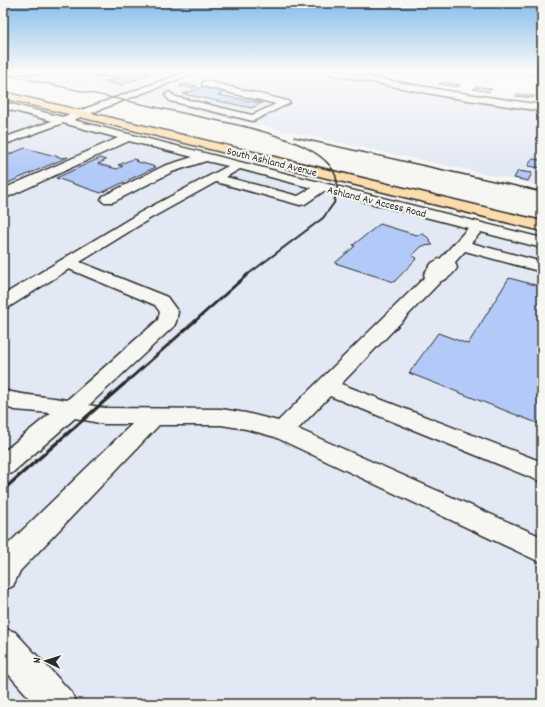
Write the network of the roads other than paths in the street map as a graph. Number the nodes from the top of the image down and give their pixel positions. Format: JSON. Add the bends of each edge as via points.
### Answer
{"nodes":[{"id":1,"x":39,"y":104,"type":"edge"},
{"id":2,"x":56,"y":104,"type":"edge"},
{"id":3,"x":79,"y":104,"type":"edge"},
{"id":4,"x":107,"y":104,"type":"edge"},
{"id":5,"x":191,"y":104,"type":"edge"},
{"id":6,"x":283,"y":104,"type":"edge"},
{"id":7,"x":522,"y":104,"type":"edge"},
{"id":8,"x":542,"y":107,"type":"edge"},
{"id":9,"x":6,"y":108,"type":"edge"},
{"id":10,"x":96,"y":108,"type":"junction"},
{"id":11,"x":80,"y":114,"type":"junction"},
{"id":12,"x":62,"y":120,"type":"junction"},
{"id":13,"x":22,"y":122,"type":"dead end"},
{"id":14,"x":171,"y":126,"type":"junction"},
{"id":15,"x":5,"y":131,"type":"edge"},
{"id":16,"x":128,"y":137,"type":"junction"},
{"id":17,"x":3,"y":142,"type":"edge"},
{"id":18,"x":147,"y":142,"type":"junction"},
{"id":19,"x":130,"y":150,"type":"dead end"},
{"id":20,"x":206,"y":157,"type":"junction"},
{"id":21,"x":162,"y":158,"type":"dead end"},
{"id":22,"x":184,"y":164,"type":"junction"},
{"id":23,"x":239,"y":165,"type":"junction"},
{"id":24,"x":215,"y":178,"type":"junction"},
{"id":25,"x":427,"y":185,"type":"dead end"},
{"id":26,"x":200,"y":186,"type":"junction"},
{"id":27,"x":322,"y":187,"type":"junction"},
{"id":28,"x":3,"y":193,"type":"edge"},
{"id":29,"x":108,"y":199,"type":"dead end"},
{"id":30,"x":300,"y":201,"type":"junction"},
{"id":31,"x":478,"y":226,"type":"junction"},
{"id":32,"x":542,"y":226,"type":"edge"},
{"id":33,"x":542,"y":243,"type":"edge"},
{"id":34,"x":461,"y":245,"type":"junction"},
{"id":35,"x":67,"y":263,"type":"junction"},
{"id":36,"x":542,"y":267,"type":"edge"},
{"id":37,"x":3,"y":303,"type":"edge"},
{"id":38,"x":326,"y":386,"type":"junction"},
{"id":39,"x":3,"y":398,"type":"edge"},
{"id":40,"x":71,"y":410,"type":"junction"},
{"id":41,"x":154,"y":416,"type":"junction"},
{"id":42,"x":282,"y":430,"type":"junction"},
{"id":43,"x":3,"y":466,"type":"edge"},
{"id":44,"x":542,"y":472,"type":"edge"},
{"id":45,"x":542,"y":550,"type":"edge"},
{"id":46,"x":3,"y":576,"type":"edge"},
{"id":47,"x":3,"y":644,"type":"edge"},
{"id":48,"x":59,"y":704,"type":"edge"}],
"edges":[{"from":1,"to":11,"type":"main road","name":"South Ashland Avenue"},
{"from":2,"to":10,"type":"main road"},
{"from":3,"to":10,"type":"main road","name":"South Ashland Avenue"},
{"from":4,"to":10,"type":"street"},
{"from":5,"to":6,"type":"street","via":[[253,118]]},
{"from":7,"to":8,"type":"street"},
{"from":9,"to":12,"type":"street","name":"Ashland Av Access Road"},
{"from":10,"to":11,"type":"street"},
{"from":10,"to":14,"type":"main road","name":"South Ashland Avenue"},
{"from":11,"to":12,"type":"street"},
{"from":11,"to":14,"type":"main road","via":[[94,113]]},
{"from":11,"to":32,"type":"main road","name":"South Ashland Avenue"},
{"from":12,"to":16,"type":"street","name":"Ashland Av Access Road"},
{"from":12,"to":17,"type":"street"},
{"from":13,"to":15,"type":"street","via":[[29,124]]},
{"from":14,"to":25,"type":"main road","name":"South Ashland Avenue"},
{"from":16,"to":18,"type":"street","name":"Ashland Av Access Road"},
{"from":16,"to":28,"type":"street"},
{"from":18,"to":19,"type":"street"},
{"from":18,"to":20,"type":"street","name":"Ashland Av Access Road"},
{"from":20,"to":22,"type":"street"},
{"from":20,"to":23,"type":"street","name":"Ashland Av Access Road"},
{"from":21,"to":22,"type":"street"},
{"from":22,"to":29,"type":"street","via":[[168,169]]},
{"from":23,"to":24,"type":"street"},
{"from":23,"to":27,"type":"street","name":"Ashland Av Access Road"},
{"from":24,"to":26,"type":"street"},
{"from":24,"to":30,"type":"street"},
{"from":26,"to":30,"type":"street","via":[[284,209]]},
{"from":26,"to":35,"type":"street"},
{"from":27,"to":30,"type":"street"},
{"from":27,"to":31,"type":"street","name":"Ashland Av Access Road"},
{"from":31,"to":33,"type":"street","name":"Ashland Av Access Road"},
{"from":31,"to":34,"type":"street"},
{"from":34,"to":36,"type":"street"},
{"from":34,"to":38,"type":"street","via":[[441,269]]},
{"from":35,"to":37,"type":"street"},
{"from":35,"to":40,"type":"street","via":[[160,300],[169,312],[167,322]]},
{"from":38,"to":42,"type":"street"},
{"from":38,"to":44,"type":"street"},
{"from":39,"to":40,"type":"street"},
{"from":40,"to":41,"type":"street","via":[[104,416]]},
{"from":40,"to":43,"type":"street"},
{"from":41,"to":42,"type":"street","via":[[221,416]]},
{"from":41,"to":46,"type":"street","via":[[10,562]]},
{"from":42,"to":45,"type":"street"},
{"from":47,"to":48,"type":"street"}]}
